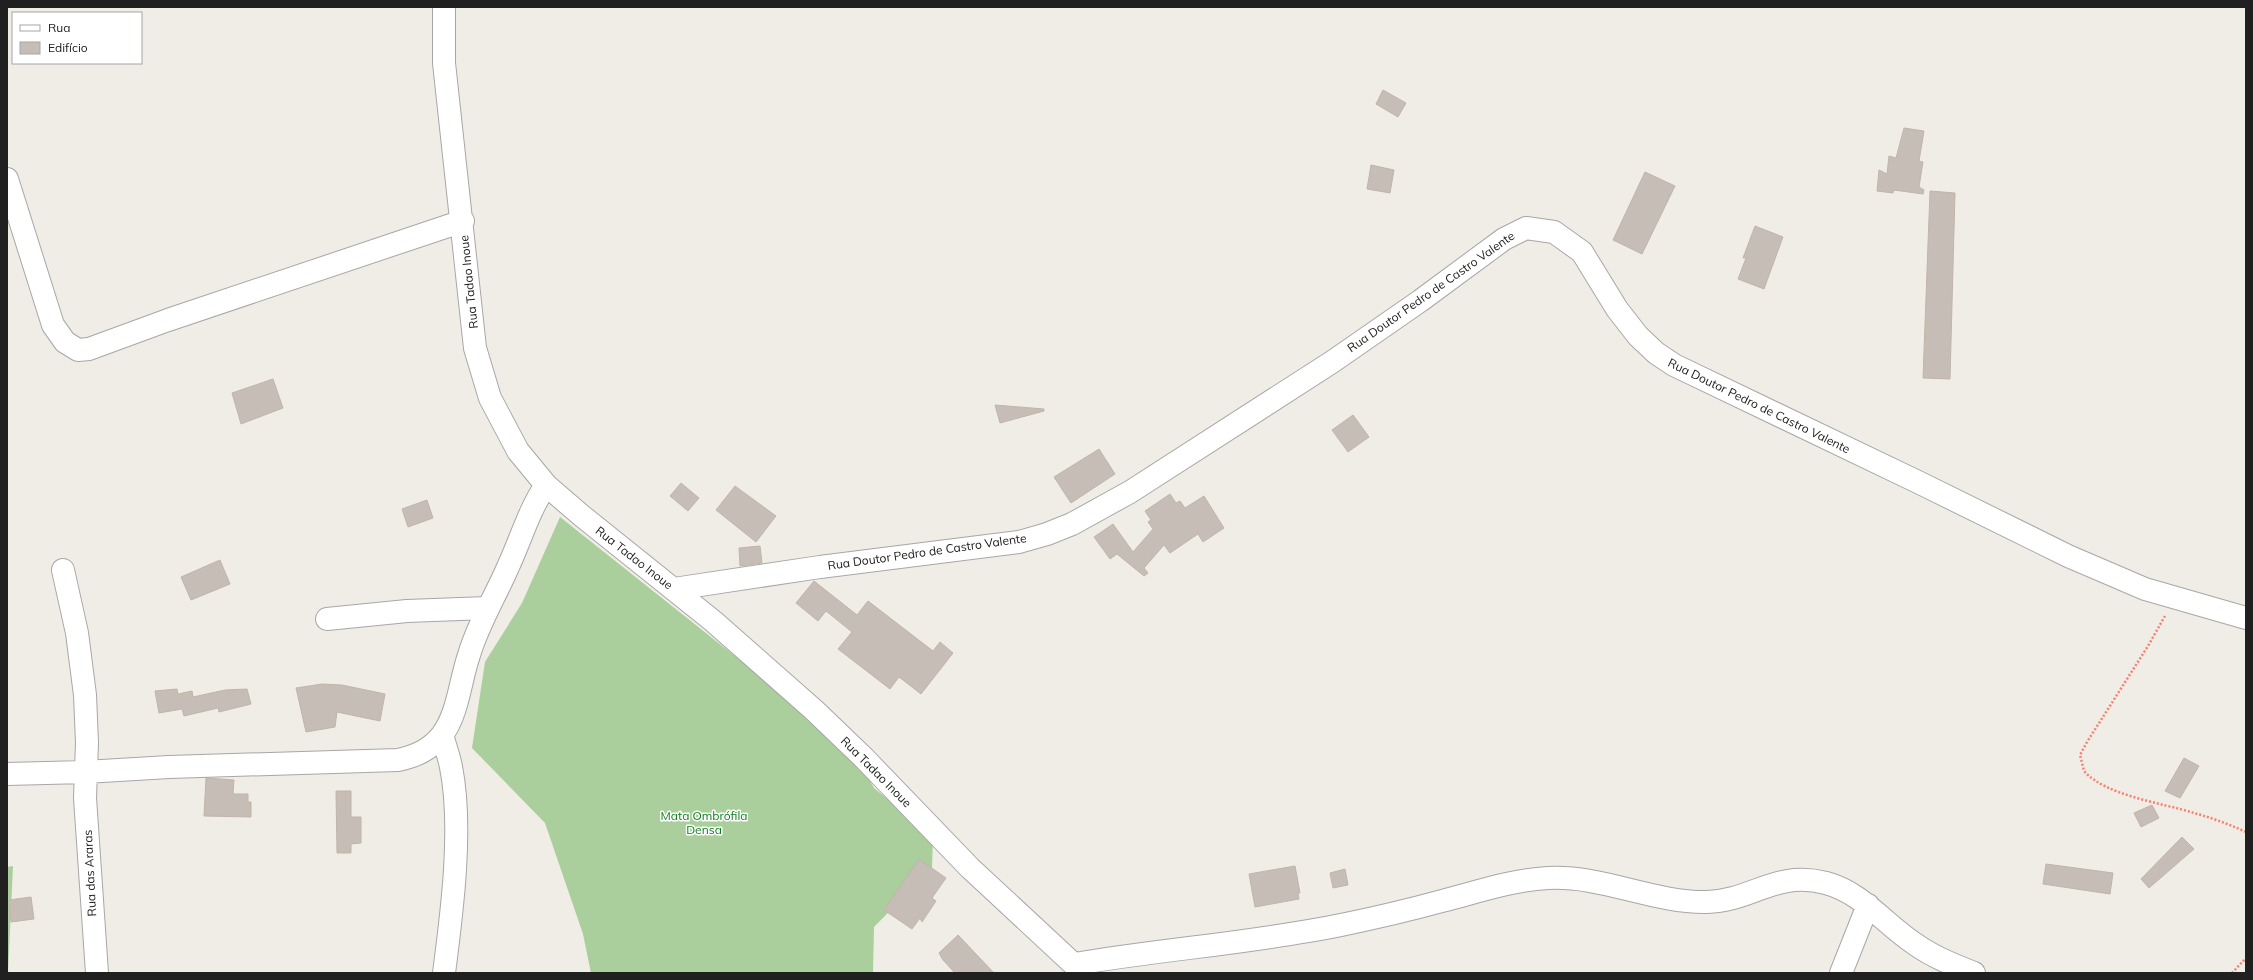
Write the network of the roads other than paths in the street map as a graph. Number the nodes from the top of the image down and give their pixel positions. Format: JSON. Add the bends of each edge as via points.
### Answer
{"nodes":[{"id":1,"x":444,"y":7,"type":"edge"},
{"id":2,"x":7,"y":179,"type":"edge"},
{"id":3,"x":462,"y":221,"type":"junction"},
{"id":4,"x":546,"y":485,"type":"junction"},
{"id":5,"x":63,"y":570,"type":"dead end"},
{"id":6,"x":674,"y":589,"type":"junction"},
{"id":7,"x":487,"y":608,"type":"junction"},
{"id":8,"x":2246,"y":618,"type":"edge"},
{"id":9,"x":327,"y":619,"type":"dead end"},
{"id":10,"x":442,"y":735,"type":"junction"},
{"id":11,"x":85,"y":772,"type":"junction"},
{"id":12,"x":7,"y":774,"type":"edge"},
{"id":13,"x":1868,"y":905,"type":"junction"},
{"id":14,"x":1079,"y":968,"type":"edge"},
{"id":15,"x":97,"y":973,"type":"edge"},
{"id":16,"x":444,"y":973,"type":"edge"},
{"id":17,"x":1841,"y":973,"type":"edge"},
{"id":18,"x":1974,"y":973,"type":"edge"}],
"edges":[{"from":1,"to":3,"type":"street","name":"Rua Tadao Inoue","via":[[444,63]]},
{"from":2,"to":3,"type":"street","via":[[53,325],[65,342],[78,350],[89,349]]},
{"from":3,"to":4,"type":"street","name":"Rua Tadao Inoue","via":[[475,348],[490,398],[518,451]]},
{"from":4,"to":6,"type":"street","name":"Rua Tadao Inoue"},
{"from":4,"to":7,"type":"street","via":[[534,504],[508,568]]},
{"from":5,"to":11,"type":"street","name":"Rua das Araras","via":[[77,633],[85,695]]},
{"from":6,"to":8,"type":"street","name":"Rua Doutor Pedro de Castro Valente","via":[[820,567],[1019,542],[1072,524],[1189,456],[1408,310],[1504,239],[1526,228],[1554,232],[1582,252],[1617,309],[1638,336],[1656,354],[1674,365],[2068,556],[2145,589]]},
{"from":6,"to":14,"type":"street","name":"Rua Tadao Inoue","via":[[814,710],[970,868]]},
{"from":7,"to":9,"type":"street","via":[[406,611]]},
{"from":7,"to":10,"type":"street","via":[[469,655],[452,718]]},
{"from":10,"to":11,"type":"street","via":[[423,752],[398,760],[169,766]]},
{"from":10,"to":16,"type":"street","via":[[451,767],[455,805],[455,853]]},
{"from":11,"to":12,"type":"street"},
{"from":11,"to":15,"type":"street","name":"Rua das Araras"},
{"from":13,"to":14,"type":"street","via":[[1836,886],[1805,880],[1778,882],[1726,899],[1707,902],[1648,896],[1576,880],[1550,878],[1507,885],[1402,912],[1306,932]]},
{"from":13,"to":17,"type":"street"},
{"from":13,"to":18,"type":"street","via":[[1916,946]]}]}
